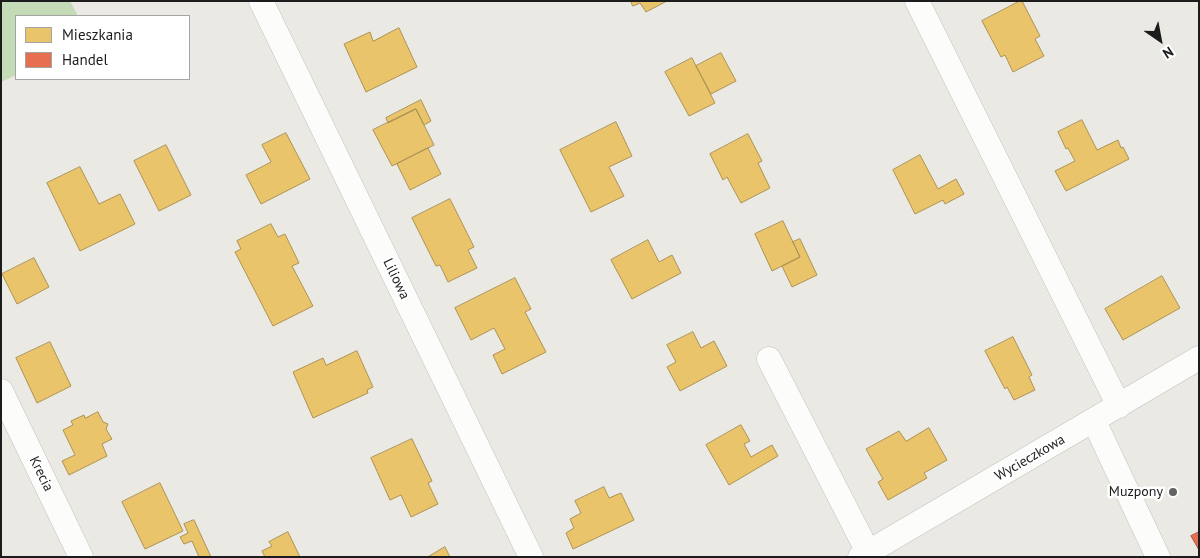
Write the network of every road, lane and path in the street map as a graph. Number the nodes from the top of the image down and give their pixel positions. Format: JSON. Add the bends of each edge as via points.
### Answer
{"nodes":[{"id":1,"x":261,"y":1,"type":"edge"},
{"id":2,"x":918,"y":1,"type":"edge"},
{"id":3,"x":1199,"y":358,"type":"edge"},
{"id":4,"x":769,"y":359,"type":"dead end"},
{"id":5,"x":1,"y":391,"type":"edge"},
{"id":6,"x":1119,"y":406,"type":"junction"},
{"id":7,"x":1094,"y":421,"type":"junction"},
{"id":8,"x":864,"y":555,"type":"edge"},
{"id":9,"x":81,"y":557,"type":"edge"},
{"id":10,"x":531,"y":557,"type":"edge"},
{"id":11,"x":1158,"y":557,"type":"edge"}],
"edges":[{"from":1,"to":10,"type":"street","name":"Liliowa"},
{"from":2,"to":6,"type":"street"},
{"from":3,"to":6,"type":"street","name":"Wycieczkowa"},
{"from":4,"to":8,"type":"street"},
{"from":5,"to":9,"type":"street","name":"Krecia"},
{"from":6,"to":7,"type":"street","name":"Wycieczkowa"},
{"from":7,"to":8,"type":"street","name":"Wycieczkowa"},
{"from":7,"to":11,"type":"street"}]}
